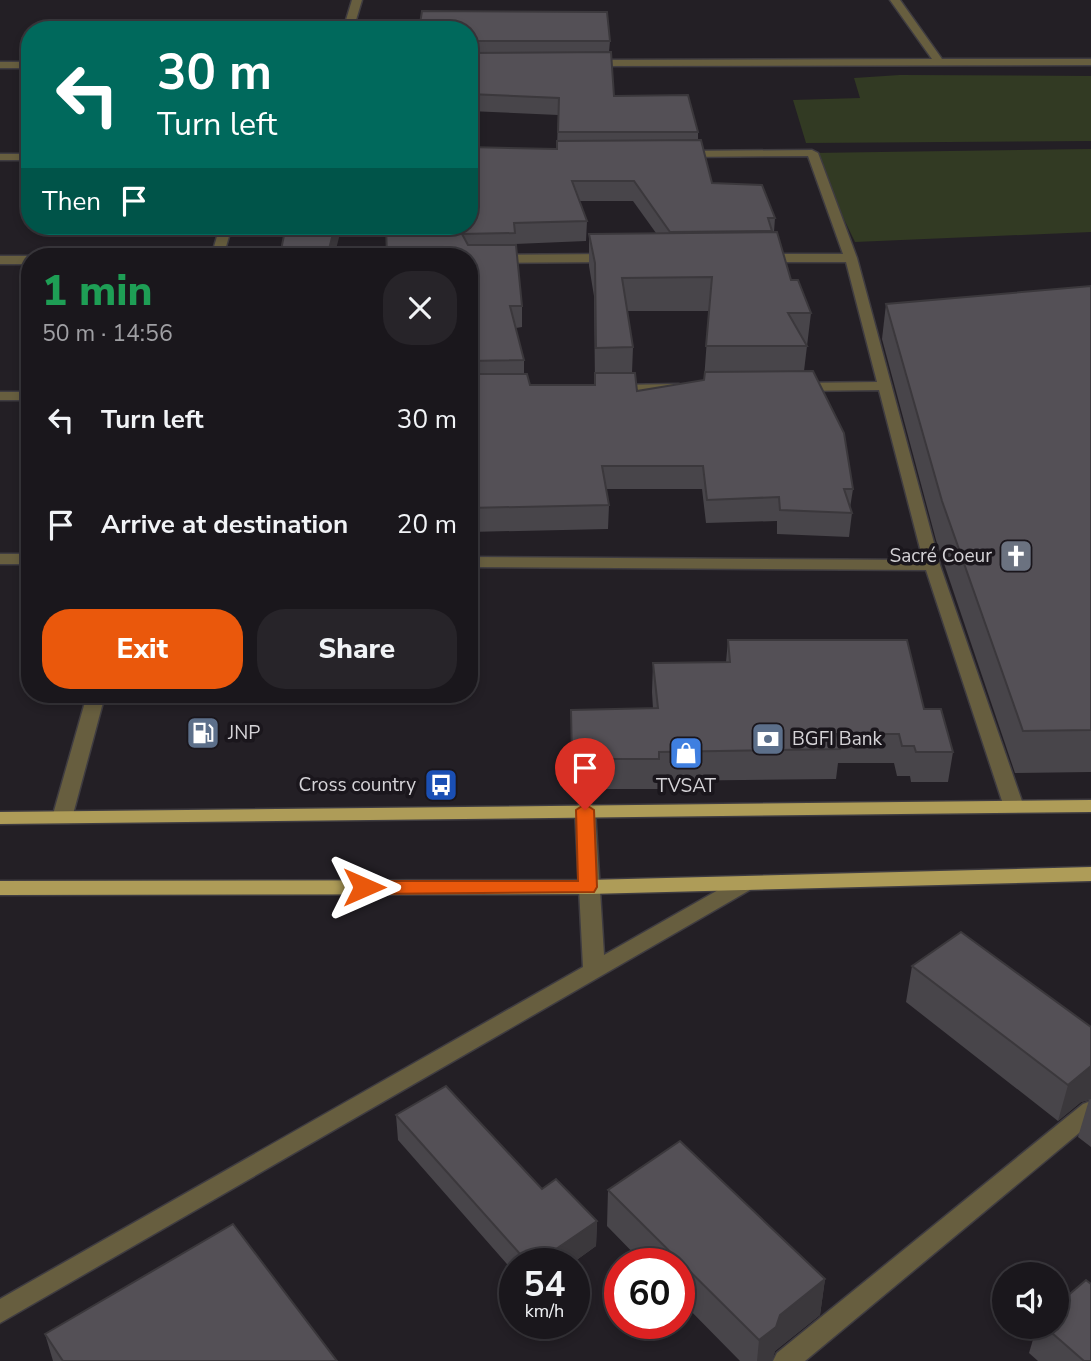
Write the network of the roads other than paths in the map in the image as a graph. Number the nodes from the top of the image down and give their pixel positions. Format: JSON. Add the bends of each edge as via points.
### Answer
{"nodes":[{"id":1,"x":357,"y":0,"type":"edge"},
{"id":2,"x":895,"y":0,"type":"edge"},
{"id":3,"x":351,"y":21,"type":"edge"},
{"id":4,"x":939,"y":62,"type":"junction"},
{"id":5,"x":1091,"y":62,"type":"edge"},
{"id":6,"x":580,"y":63,"type":"edge"},
{"id":7,"x":0,"y":65,"type":"edge"},
{"id":8,"x":21,"y":65,"type":"edge"},
{"id":9,"x":675,"y":154,"type":"edge"},
{"id":10,"x":0,"y":157,"type":"edge"},
{"id":11,"x":21,"y":157,"type":"edge"},
{"id":12,"x":632,"y":258,"type":"edge"},
{"id":13,"x":755,"y":258,"type":"edge"},
{"id":14,"x":850,"y":258,"type":"junction"},
{"id":15,"x":478,"y":259,"type":"edge"},
{"id":16,"x":0,"y":260,"type":"edge"},
{"id":17,"x":21,"y":260,"type":"edge"},
{"id":18,"x":882,"y":386,"type":"junction"},
{"id":19,"x":786,"y":387,"type":"edge"},
{"id":20,"x":689,"y":388,"type":"edge"},
{"id":21,"x":607,"y":389,"type":"edge"},
{"id":22,"x":0,"y":396,"type":"edge"},
{"id":23,"x":21,"y":396,"type":"edge"},
{"id":24,"x":0,"y":559,"type":"edge"},
{"id":25,"x":21,"y":559,"type":"edge"},
{"id":26,"x":478,"y":562,"type":"edge"},
{"id":27,"x":932,"y":565,"type":"junction"},
{"id":28,"x":94,"y":703,"type":"edge"},
{"id":29,"x":1091,"y":806,"type":"edge"},
{"id":30,"x":1014,"y":807,"type":"junction"},
{"id":31,"x":585,"y":810,"type":"junction"},
{"id":32,"x":0,"y":818,"type":"edge"},
{"id":33,"x":62,"y":818,"type":"junction"},
{"id":34,"x":1091,"y":874,"type":"edge"},
{"id":35,"x":748,"y":882,"type":"junction"},
{"id":36,"x":588,"y":887,"type":"junction"},
{"id":37,"x":0,"y":888,"type":"edge"},
{"id":38,"x":594,"y":970,"type":"junction"},
{"id":39,"x":1091,"y":1110,"type":"edge"},
{"id":40,"x":0,"y":1312,"type":"edge"},
{"id":41,"x":786,"y":1361,"type":"edge"}],
"edges":[{"from":1,"to":3,"type":"street"},
{"from":2,"to":4,"type":"street"},
{"from":4,"to":5,"type":"street"},
{"from":4,"to":6,"type":"street"},
{"from":7,"to":8,"type":"street"},
{"from":9,"to":14,"type":"street","via":[[813,153]]},
{"from":10,"to":11,"type":"street"},
{"from":12,"to":15,"type":"street"},
{"from":13,"to":14,"type":"street"},
{"from":14,"to":18,"type":"street"},
{"from":16,"to":17,"type":"street"},
{"from":18,"to":19,"type":"street"},
{"from":18,"to":27,"type":"street"},
{"from":20,"to":21,"type":"street"},
{"from":22,"to":23,"type":"street"},
{"from":24,"to":25,"type":"street"},
{"from":26,"to":27,"type":"street"},
{"from":27,"to":30,"type":"street"},
{"from":28,"to":33,"type":"street"},
{"from":29,"to":30,"type":"main road"},
{"from":30,"to":31,"type":"main road"},
{"from":31,"to":33,"type":"main road"},
{"from":31,"to":36,"type":"street"},
{"from":32,"to":33,"type":"main road"},
{"from":34,"to":35,"type":"main road"},
{"from":35,"to":36,"type":"main road"},
{"from":35,"to":38,"type":"street"},
{"from":36,"to":37,"type":"main road"},
{"from":36,"to":38,"type":"street"},
{"from":38,"to":40,"type":"street"},
{"from":39,"to":41,"type":"street"}]}
